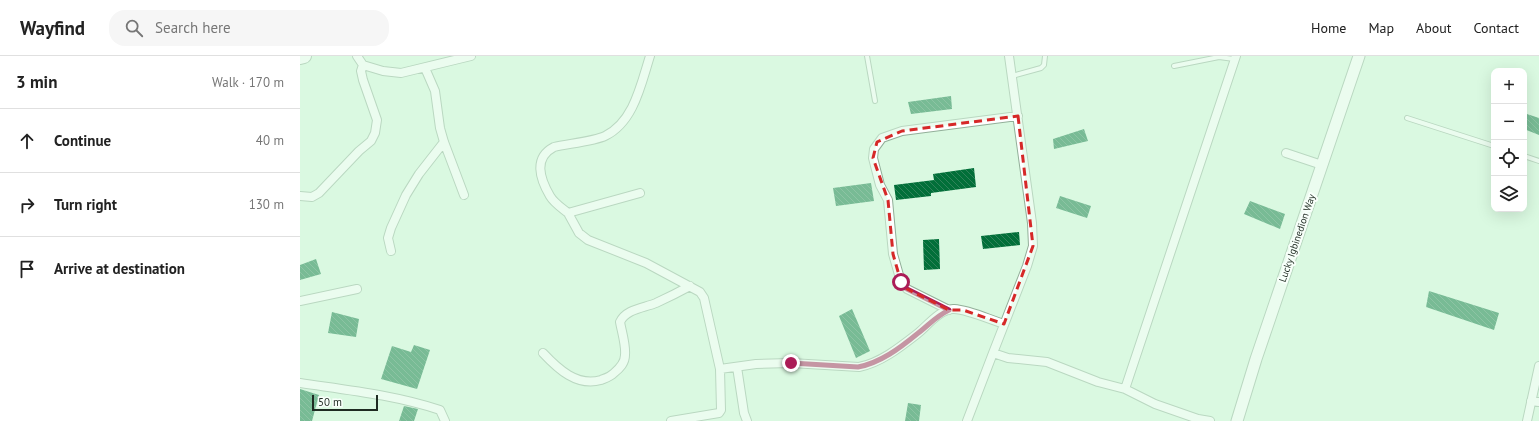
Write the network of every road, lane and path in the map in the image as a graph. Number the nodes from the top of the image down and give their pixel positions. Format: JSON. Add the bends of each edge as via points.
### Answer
{"nodes":[{"id":1,"x":304,"y":56,"type":"edge"},
{"id":2,"x":357,"y":56,"type":"edge"},
{"id":3,"x":471,"y":56,"type":"edge"},
{"id":4,"x":650,"y":56,"type":"edge"},
{"id":5,"x":867,"y":56,"type":"edge"},
{"id":6,"x":1009,"y":56,"type":"edge"},
{"id":7,"x":1045,"y":56,"type":"edge"},
{"id":8,"x":1359,"y":56,"type":"edge"},
{"id":9,"x":300,"y":57,"type":"edge"},
{"id":10,"x":1235,"y":58,"type":"edge"},
{"id":11,"x":363,"y":66,"type":"junction"},
{"id":12,"x":1174,"y":66,"type":"dead end"},
{"id":13,"x":425,"y":68,"type":"junction"},
{"id":14,"x":1012,"y":76,"type":"junction"},
{"id":15,"x":874,"y":101,"type":"dead end"},
{"id":16,"x":1018,"y":116,"type":"junction"},
{"id":17,"x":1407,"y":118,"type":"dead end"},
{"id":18,"x":444,"y":142,"type":"junction"},
{"id":19,"x":1491,"y":145,"type":"edge"},
{"id":20,"x":1286,"y":153,"type":"dead end"},
{"id":21,"x":1527,"y":157,"type":"edge"},
{"id":22,"x":1539,"y":161,"type":"edge"},
{"id":23,"x":1322,"y":165,"type":"junction"},
{"id":24,"x":640,"y":193,"type":"dead end"},
{"id":25,"x":464,"y":195,"type":"dead end"},
{"id":26,"x":300,"y":196,"type":"edge"},
{"id":27,"x":568,"y":213,"type":"junction"},
{"id":28,"x":391,"y":251,"type":"dead end"},
{"id":29,"x":690,"y":286,"type":"junction"},
{"id":30,"x":357,"y":289,"type":"dead end"},
{"id":31,"x":300,"y":301,"type":"edge"},
{"id":32,"x":949,"y":310,"type":"junction"},
{"id":33,"x":1004,"y":324,"type":"junction"},
{"id":34,"x":543,"y":353,"type":"dead end"},
{"id":35,"x":993,"y":353,"type":"junction"},
{"id":36,"x":1539,"y":366,"type":"edge"},
{"id":37,"x":738,"y":367,"type":"junction"},
{"id":38,"x":720,"y":369,"type":"junction"},
{"id":39,"x":300,"y":383,"type":"edge"},
{"id":40,"x":1125,"y":389,"type":"junction"},
{"id":41,"x":1535,"y":401,"type":"edge"},
{"id":42,"x":445,"y":421,"type":"edge"},
{"id":43,"x":671,"y":421,"type":"edge"},
{"id":44,"x":747,"y":421,"type":"edge"},
{"id":45,"x":968,"y":421,"type":"edge"},
{"id":46,"x":1210,"y":421,"type":"edge"},
{"id":47,"x":1237,"y":421,"type":"edge"},
{"id":48,"x":1527,"y":421,"type":"edge"}],
"edges":[{"from":1,"to":9,"type":"highway"},
{"from":2,"to":11,"type":"street"},
{"from":3,"to":13,"type":"street"},
{"from":4,"to":27,"type":"street","via":[[638,95],[628,116],[616,130],[604,137],[554,147],[547,150],[544,155],[539,167],[544,182],[550,196]]},
{"from":5,"to":15,"type":"lane"},
{"from":6,"to":14,"type":"street"},
{"from":7,"to":14,"type":"lane","via":[[1041,68]]},
{"from":8,"to":23,"type":"street","name":"Lucky Igbinedion Way"},
{"from":10,"to":12,"type":"lane","via":[[1219,57]]},
{"from":10,"to":40,"type":"street"},
{"from":11,"to":13,"type":"street","via":[[401,73]]},
{"from":11,"to":26,"type":"street","via":[[363,80],[377,120],[375,134],[320,193],[312,197]]},
{"from":13,"to":18,"type":"street","via":[[435,92]]},
{"from":14,"to":16,"type":"street"},
{"from":16,"to":32,"type":"street","via":[[902,131],[882,138],[874,149],[873,158],[880,185],[888,200],[893,254],[901,282],[907,289]]},
{"from":16,"to":33,"type":"street","via":[[1033,246]]},
{"from":17,"to":19,"type":"lane"},
{"from":18,"to":25,"type":"street"},
{"from":18,"to":28,"type":"street","via":[[406,195],[390,228],[388,238]]},
{"from":20,"to":23,"type":"street"},
{"from":21,"to":22,"type":"lane"},
{"from":23,"to":47,"type":"street","name":"Lucky Igbinedion Way"},
{"from":24,"to":27,"type":"street"},
{"from":27,"to":29,"type":"street","via":[[579,233],[588,240],[646,263]]},
{"from":29,"to":34,"type":"street","via":[[622,318],[620,322],[625,357],[621,366],[611,376],[591,381],[574,378],[557,367]]},
{"from":29,"to":38,"type":"street","via":[[704,298]]},
{"from":30,"to":31,"type":"street"},
{"from":32,"to":33,"type":"street","via":[[963,310]]},
{"from":32,"to":37,"type":"street","via":[[937,316],[883,358],[869,365],[858,367],[791,363]]},
{"from":33,"to":35,"type":"street"},
{"from":35,"to":40,"type":"street","via":[[1008,358],[1047,362],[1098,382]]},
{"from":35,"to":45,"type":"street"},
{"from":36,"to":41,"type":"street"},
{"from":37,"to":38,"type":"street"},
{"from":37,"to":44,"type":"street"},
{"from":38,"to":43,"type":"street","via":[[719,413]]},
{"from":39,"to":42,"type":"street","via":[[370,393],[419,404],[440,410]]},
{"from":40,"to":46,"type":"street","via":[[1155,404]]},
{"from":41,"to":48,"type":"street"}]}
